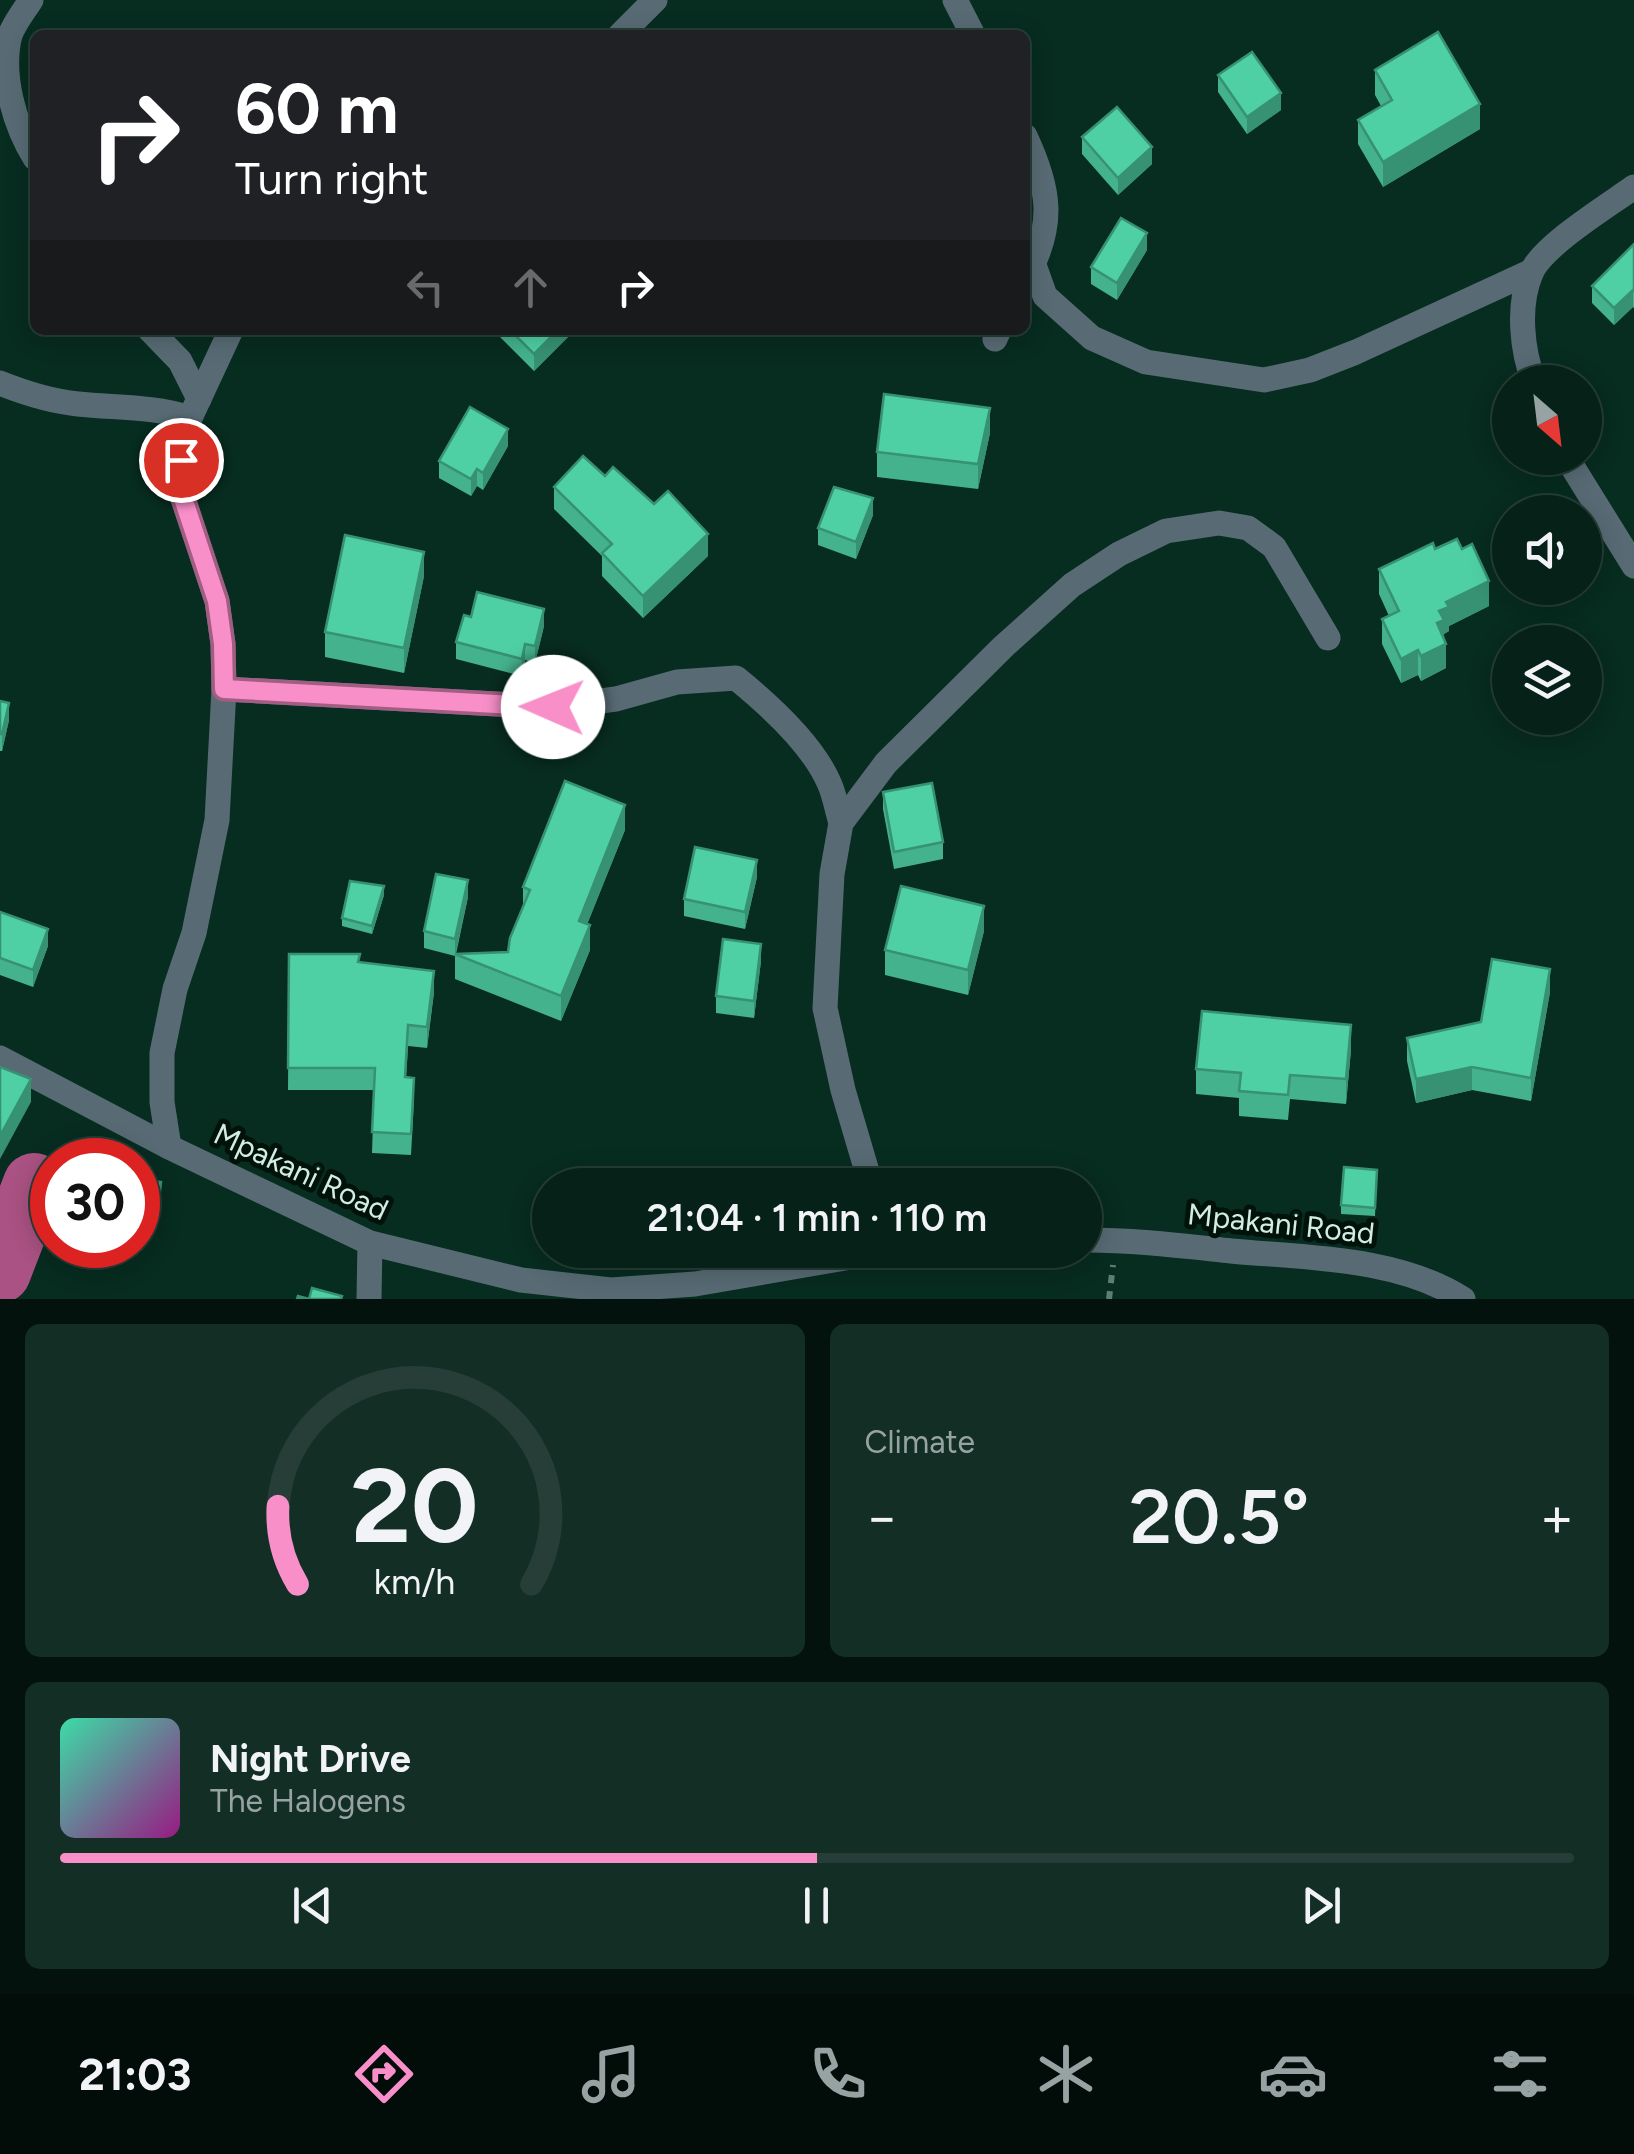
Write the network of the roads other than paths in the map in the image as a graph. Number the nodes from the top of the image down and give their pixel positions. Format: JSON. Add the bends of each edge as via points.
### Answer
{"nodes":[{"id":1,"x":31,"y":0,"type":"edge"},
{"id":2,"x":655,"y":0,"type":"edge"},
{"id":3,"x":955,"y":0,"type":"edge"},
{"id":4,"x":625,"y":30,"type":"edge"},
{"id":5,"x":970,"y":30,"type":"edge"},
{"id":6,"x":30,"y":146,"type":"edge"},
{"id":7,"x":1030,"y":146,"type":"edge"},
{"id":8,"x":1634,"y":187,"type":"edge"},
{"id":9,"x":1030,"y":271,"type":"edge"},
{"id":10,"x":1532,"y":271,"type":"junction"},
{"id":11,"x":1030,"y":275,"type":"edge"},
{"id":12,"x":155,"y":335,"type":"edge"},
{"id":13,"x":230,"y":335,"type":"edge"},
{"id":14,"x":1527,"y":365,"type":"edge"},
{"id":15,"x":0,"y":382,"type":"edge"},
{"id":16,"x":194,"y":408,"type":"junction"},
{"id":17,"x":1578,"y":475,"type":"edge"},
{"id":18,"x":1634,"y":566,"type":"edge"},
{"id":19,"x":1328,"y":638,"type":"dead end"},
{"id":20,"x":224,"y":689,"type":"junction"},
{"id":21,"x":841,"y":823,"type":"junction"},
{"id":22,"x":0,"y":1058,"type":"edge"},
{"id":23,"x":169,"y":1147,"type":"junction"},
{"id":24,"x":866,"y":1168,"type":"edge"},
{"id":25,"x":1102,"y":1241,"type":"edge"},
{"id":26,"x":370,"y":1242,"type":"junction"},
{"id":27,"x":787,"y":1268,"type":"edge"},
{"id":28,"x":369,"y":1299,"type":"edge"},
{"id":29,"x":1463,"y":1299,"type":"edge"}],
"edges":[{"from":1,"to":6,"type":"street","via":[[3,55],[5,88]]},
{"from":2,"to":4,"type":"street"},
{"from":3,"to":5,"type":"street"},
{"from":7,"to":9,"type":"street","via":[[1046,198],[1046,236]]},
{"from":8,"to":10,"type":"street","via":[[1570,232]]},
{"from":10,"to":11,"type":"street","via":[[1356,352],[1264,380],[1146,362],[1092,338]]},
{"from":10,"to":14,"type":"street","via":[[1524,309]]},
{"from":12,"to":16,"type":"street","via":[[180,361]]},
{"from":13,"to":16,"type":"street"},
{"from":15,"to":16,"type":"street","via":[[76,404]]},
{"from":16,"to":20,"type":"street","via":[[181,460],[183,498],[217,601]]},
{"from":17,"to":18,"type":"street"},
{"from":19,"to":21,"type":"street","via":[[1274,547],[1248,528],[1219,523],[1166,532],[1119,554],[1038,614],[886,764]]},
{"from":20,"to":21,"type":"street","via":[[553,707],[616,700],[677,682],[736,678],[800,741],[829,782]]},
{"from":20,"to":23,"type":"street","via":[[217,820],[162,1053]]},
{"from":21,"to":24,"type":"street","via":[[825,1008]]},
{"from":22,"to":23,"type":"street","name":"Mpakani Road"},
{"from":23,"to":26,"type":"street","name":"Mpakani Road"},
{"from":25,"to":29,"type":"street","name":"Mpakani Road","via":[[1392,1268]]},
{"from":26,"to":27,"type":"street","name":"Mpakani Road","via":[[521,1280],[611,1290]]},
{"from":26,"to":28,"type":"street"}]}
